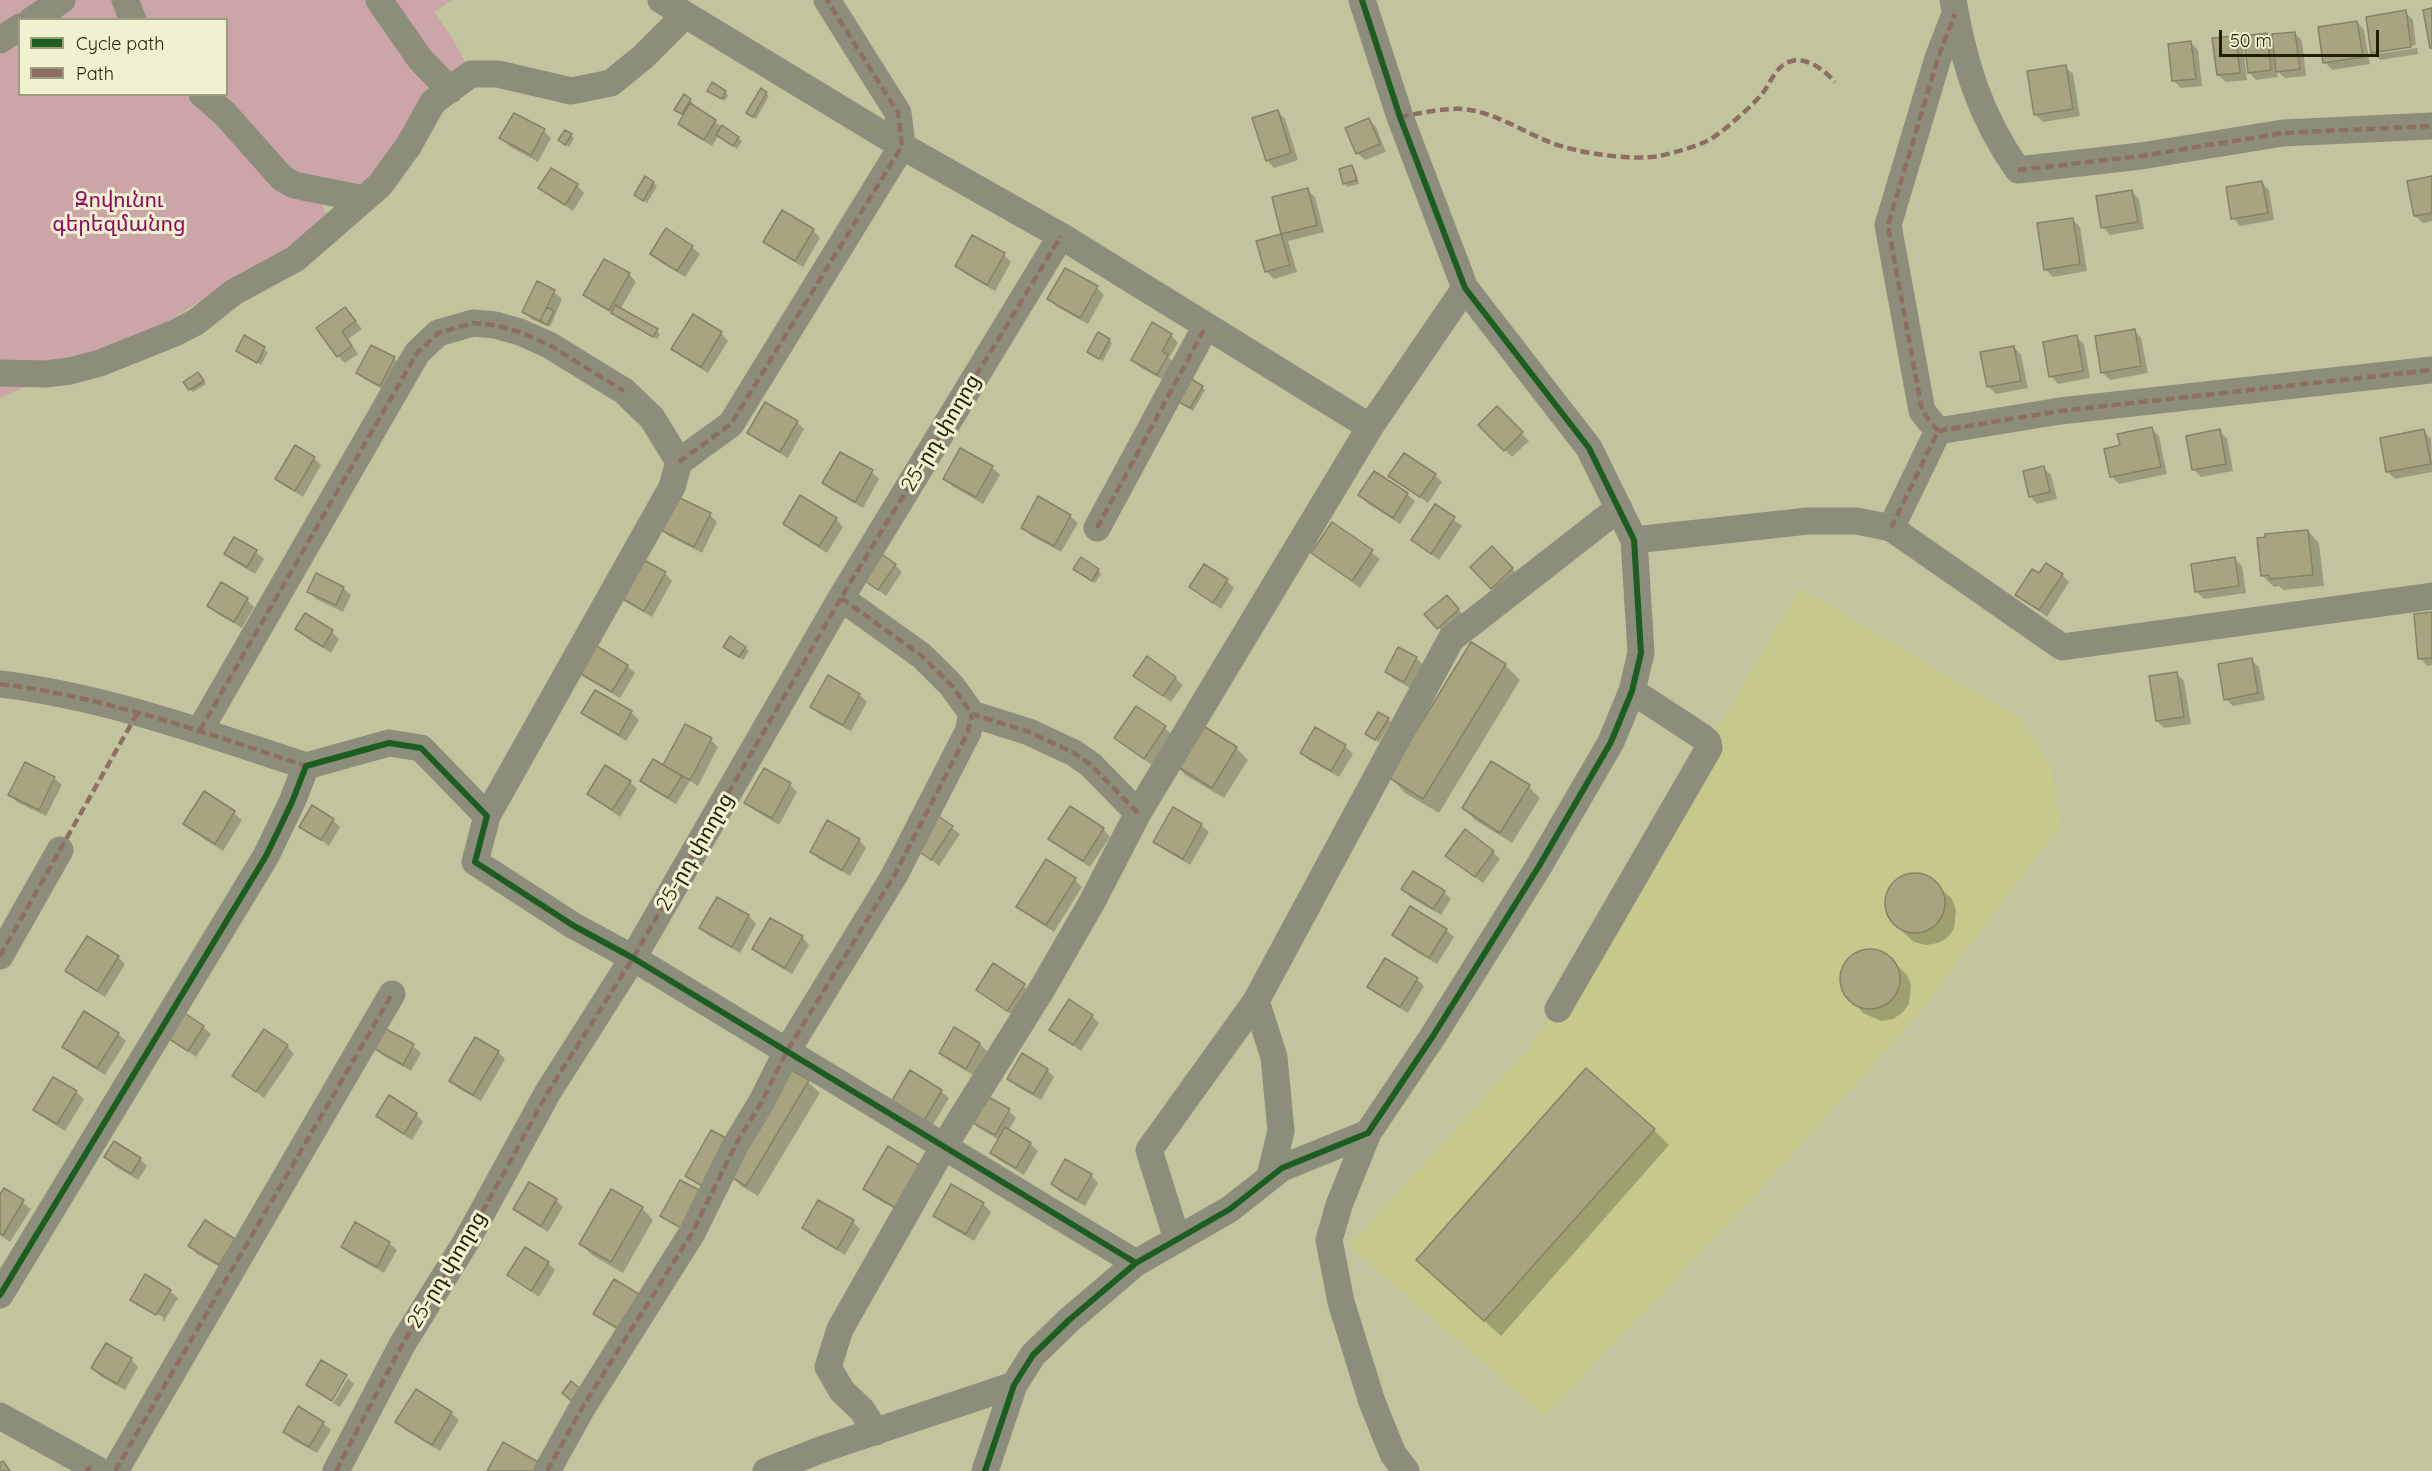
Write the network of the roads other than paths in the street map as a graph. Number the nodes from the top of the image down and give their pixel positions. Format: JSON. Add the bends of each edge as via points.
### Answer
{"nodes":[{"id":1,"x":62,"y":0,"type":"edge"},
{"id":2,"x":125,"y":0,"type":"edge"},
{"id":3,"x":379,"y":0,"type":"edge"},
{"id":4,"x":660,"y":0,"type":"edge"},
{"id":5,"x":827,"y":0,"type":"edge"},
{"id":6,"x":1362,"y":0,"type":"edge"},
{"id":7,"x":1954,"y":7,"type":"edge"},
{"id":8,"x":684,"y":16,"type":"junction"},
{"id":9,"x":35,"y":18,"type":"edge"},
{"id":10,"x":132,"y":18,"type":"edge"},
{"id":11,"x":18,"y":28,"type":"edge"},
{"id":12,"x":0,"y":40,"type":"edge"},
{"id":13,"x":450,"y":90,"type":"junction"},
{"id":14,"x":204,"y":96,"type":"edge"},
{"id":15,"x":2432,"y":126,"type":"edge"},
{"id":16,"x":902,"y":146,"type":"junction"},
{"id":17,"x":364,"y":198,"type":"junction"},
{"id":18,"x":1061,"y":236,"type":"junction"},
{"id":19,"x":1465,"y":288,"type":"junction"},
{"id":20,"x":1206,"y":326,"type":"junction"},
{"id":21,"x":2432,"y":370,"type":"edge"},
{"id":22,"x":0,"y":373,"type":"edge"},
{"id":23,"x":1370,"y":427,"type":"junction"},
{"id":24,"x":1938,"y":431,"type":"junction"},
{"id":25,"x":679,"y":462,"type":"junction"},
{"id":26,"x":1619,"y":508,"type":"junction"},
{"id":27,"x":1097,"y":528,"type":"dead end"},
{"id":28,"x":1891,"y":528,"type":"junction"},
{"id":29,"x":1634,"y":540,"type":"junction"},
{"id":30,"x":2432,"y":596,"type":"edge"},
{"id":31,"x":841,"y":598,"type":"junction"},
{"id":32,"x":0,"y":684,"type":"edge"},
{"id":33,"x":1632,"y":691,"type":"junction"},
{"id":34,"x":972,"y":714,"type":"junction"},
{"id":35,"x":200,"y":730,"type":"junction"},
{"id":36,"x":306,"y":766,"type":"junction"},
{"id":37,"x":1138,"y":813,"type":"junction"},
{"id":38,"x":487,"y":816,"type":"junction"},
{"id":39,"x":60,"y":850,"type":"dead end"},
{"id":40,"x":0,"y":956,"type":"edge"},
{"id":41,"x":633,"y":958,"type":"junction"},
{"id":42,"x":392,"y":994,"type":"dead end"},
{"id":43,"x":1256,"y":1001,"type":"junction"},
{"id":44,"x":1558,"y":1009,"type":"dead end"},
{"id":45,"x":787,"y":1051,"type":"junction"},
{"id":46,"x":1368,"y":1133,"type":"junction"},
{"id":47,"x":944,"y":1146,"type":"junction"},
{"id":48,"x":1270,"y":1176,"type":"junction"},
{"id":49,"x":1177,"y":1239,"type":"junction"},
{"id":50,"x":1136,"y":1263,"type":"junction"},
{"id":51,"x":0,"y":1295,"type":"edge"},
{"id":52,"x":1014,"y":1385,"type":"junction"},
{"id":53,"x":0,"y":1416,"type":"edge"},
{"id":54,"x":876,"y":1432,"type":"junction"},
{"id":55,"x":98,"y":1470,"type":"edge"},
{"id":56,"x":336,"y":1471,"type":"edge"},
{"id":57,"x":547,"y":1471,"type":"edge"},
{"id":58,"x":766,"y":1471,"type":"edge"},
{"id":59,"x":986,"y":1471,"type":"edge"},
{"id":60,"x":1406,"y":1471,"type":"edge"}],
"edges":[{"from":1,"to":9,"type":"street"},
{"from":2,"to":10,"type":"street"},
{"from":3,"to":13,"type":"street","via":[[420,59]]},
{"from":4,"to":8,"type":"street"},
{"from":5,"to":16,"type":"street","via":[[898,113]]},
{"from":6,"to":19,"type":"street","via":[[1404,127]]},
{"from":7,"to":15,"type":"street","via":[[1970,77],[1999,143],[2018,170],[2141,156],[2283,133]]},
{"from":7,"to":24,"type":"street","via":[[1888,225],[1922,411]]},
{"from":8,"to":13,"type":"street","via":[[611,82],[571,91],[498,74],[471,74]]},
{"from":8,"to":16,"type":"street"},
{"from":11,"to":12,"type":"street"},
{"from":13,"to":17,"type":"street","via":[[433,102],[409,145],[380,185]]},
{"from":14,"to":17,"type":"street","via":[[282,178],[294,185]]},
{"from":16,"to":18,"type":"street"},
{"from":16,"to":25,"type":"street","via":[[731,424]]},
{"from":17,"to":22,"type":"street","via":[[295,259],[234,292],[175,333],[70,371]]},
{"from":18,"to":20,"type":"street"},
{"from":18,"to":31,"type":"street","name":"25-րդ փողոց"},
{"from":19,"to":23,"type":"street"},
{"from":19,"to":26,"type":"street","via":[[1588,448]]},
{"from":20,"to":23,"type":"street"},
{"from":20,"to":27,"type":"street"},
{"from":21,"to":24,"type":"street","via":[[2060,411]]},
{"from":23,"to":37,"type":"street"},
{"from":24,"to":28,"type":"street"},
{"from":25,"to":35,"type":"street","via":[[652,418],[624,391],[549,345],[495,325],[473,323],[438,333],[417,353]]},
{"from":25,"to":38,"type":"street","via":[[672,487]]},
{"from":26,"to":29,"type":"street"},
{"from":26,"to":43,"type":"street","via":[[1451,639]]},
{"from":28,"to":29,"type":"street","via":[[1857,521],[1808,521]]},
{"from":28,"to":30,"type":"street","via":[[2062,647]]},
{"from":29,"to":33,"type":"street","via":[[1641,653]]},
{"from":31,"to":34,"type":"street","via":[[922,656],[952,686]]},
{"from":31,"to":41,"type":"street","name":"25-րդ փողոց"},
{"from":32,"to":35,"type":"street","via":[[88,700]]},
{"from":33,"to":44,"type":"street","via":[[1701,736],[1709,748]]},
{"from":33,"to":46,"type":"street","via":[[1611,742],[1539,866]]},
{"from":34,"to":37,"type":"street","via":[[1029,732],[1074,753]]},
{"from":34,"to":45,"type":"street","via":[[968,732],[894,876]]},
{"from":35,"to":36,"type":"street"},
{"from":36,"to":38,"type":"street","via":[[388,743],[421,748]]},
{"from":36,"to":51,"type":"street","via":[[266,856]]},
{"from":37,"to":47,"type":"street","via":[[1042,989]]},
{"from":38,"to":41,"type":"street","via":[[475,862],[574,926]]},
{"from":39,"to":40,"type":"street"},
{"from":41,"to":45,"type":"street"},
{"from":41,"to":56,"type":"street","name":"25-րդ փողոց","via":[[548,1092],[467,1240],[403,1343]]},
{"from":42,"to":55,"type":"street"},
{"from":43,"to":48,"type":"street","via":[[1274,1057],[1281,1131]]},
{"from":43,"to":49,"type":"street","via":[[1149,1150]]},
{"from":45,"to":47,"type":"street"},
{"from":45,"to":57,"type":"street","via":[[692,1233]]},
{"from":46,"to":48,"type":"street"},
{"from":46,"to":60,"type":"street","via":[[1329,1240],[1341,1302],[1372,1402],[1393,1454]]},
{"from":47,"to":50,"type":"street"},
{"from":47,"to":54,"type":"street","via":[[840,1329],[828,1366],[842,1391],[862,1410]]},
{"from":48,"to":49,"type":"street","via":[[1230,1209]]},
{"from":49,"to":50,"type":"street"},
{"from":50,"to":52,"type":"street","via":[[1033,1355]]},
{"from":52,"to":54,"type":"street"},
{"from":52,"to":59,"type":"street"},
{"from":53,"to":55,"type":"street"},
{"from":54,"to":58,"type":"street"}]}
